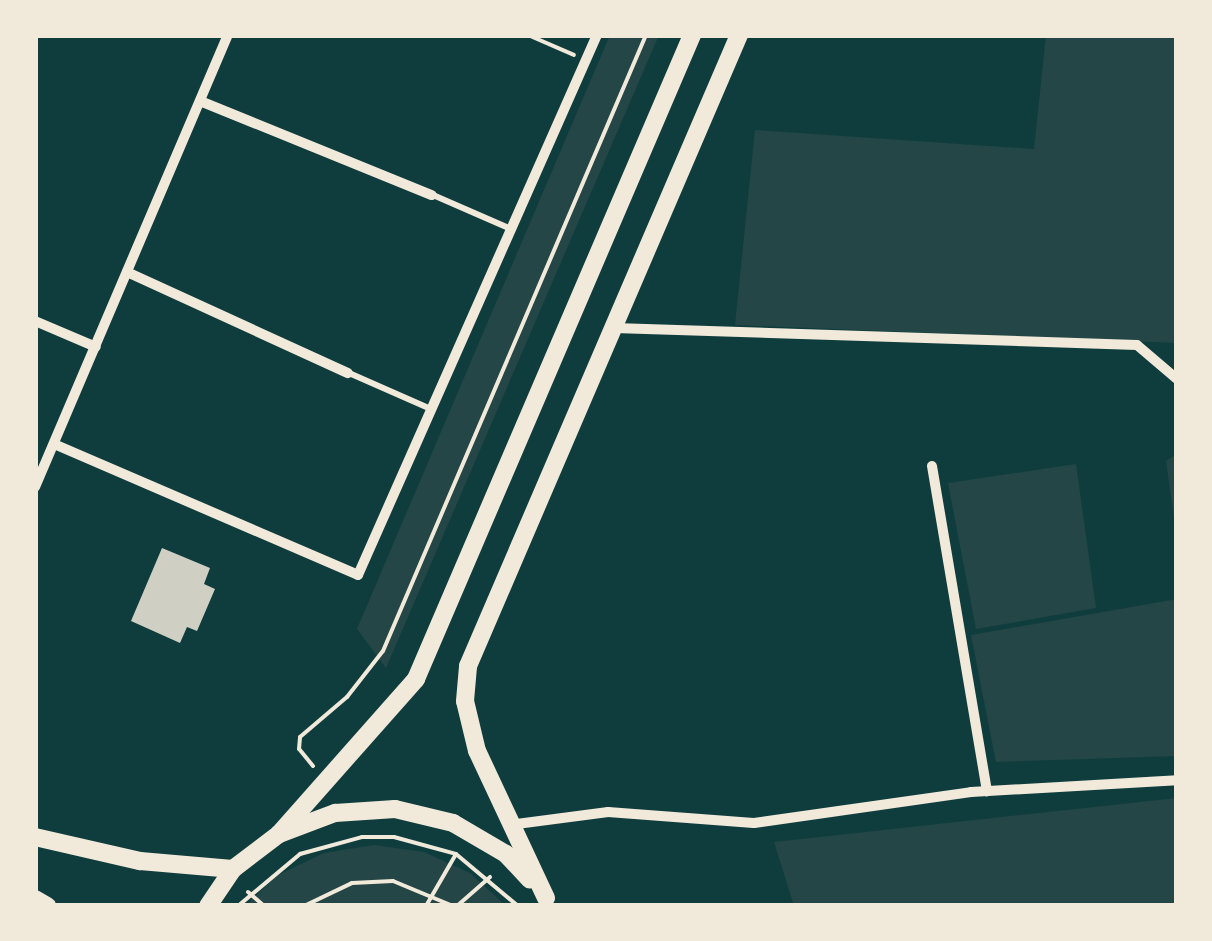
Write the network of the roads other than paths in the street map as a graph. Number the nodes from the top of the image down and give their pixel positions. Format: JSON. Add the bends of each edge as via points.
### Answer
{"nodes":[{"id":1,"x":228,"y":35,"type":"edge"},
{"id":2,"x":597,"y":35,"type":"edge"},
{"id":3,"x":692,"y":35,"type":"edge"},
{"id":4,"x":739,"y":35,"type":"edge"},
{"id":5,"x":200,"y":101,"type":"junction"},
{"id":6,"x":432,"y":195,"type":"joint"},
{"id":7,"x":511,"y":229,"type":"junction"},
{"id":8,"x":127,"y":272,"type":"junction"},
{"id":9,"x":35,"y":321,"type":"edge"},
{"id":10,"x":614,"y":328,"type":"junction"},
{"id":11,"x":96,"y":347,"type":"junction"},
{"id":12,"x":348,"y":373,"type":"joint"},
{"id":13,"x":1177,"y":379,"type":"edge"},
{"id":14,"x":431,"y":410,"type":"junction"},
{"id":15,"x":54,"y":444,"type":"junction"},
{"id":16,"x":932,"y":466,"type":"dead end"},
{"id":17,"x":35,"y":487,"type":"edge"},
{"id":18,"x":1177,"y":780,"type":"edge"},
{"id":19,"x":987,"y":792,"type":"junction"},
{"id":20,"x":508,"y":825,"type":"junction"},
{"id":21,"x":279,"y":834,"type":"junction"},
{"id":22,"x":35,"y":837,"type":"edge"},
{"id":23,"x":233,"y":869,"type":"junction"},
{"id":24,"x":35,"y":899,"type":"edge"},
{"id":25,"x":548,"y":902,"type":"edge"},
{"id":26,"x":47,"y":906,"type":"edge"},
{"id":27,"x":208,"y":906,"type":"edge"}],
"edges":[{"from":1,"to":5,"type":"street"},
{"from":2,"to":7,"type":"street"},
{"from":3,"to":21,"type":"main road","via":[[416,679]]},
{"from":4,"to":10,"type":"main road"},
{"from":5,"to":6,"type":"street"},
{"from":5,"to":8,"type":"street"},
{"from":6,"to":7,"type":"lane"},
{"from":7,"to":14,"type":"street"},
{"from":8,"to":11,"type":"street"},
{"from":8,"to":12,"type":"street"},
{"from":9,"to":11,"type":"street"},
{"from":10,"to":13,"type":"street","via":[[1137,345]]},
{"from":10,"to":20,"type":"main road","via":[[468,666],[465,701],[473,734]]},
{"from":11,"to":15,"type":"street"},
{"from":12,"to":14,"type":"lane"},
{"from":14,"to":15,"type":"street","via":[[358,575]]},
{"from":15,"to":17,"type":"street"},
{"from":16,"to":19,"type":"street"},
{"from":18,"to":19,"type":"street"},
{"from":19,"to":20,"type":"street","via":[[754,823],[608,812]]},
{"from":20,"to":25,"type":"main road"},
{"from":21,"to":23,"type":"main road"},
{"from":21,"to":25,"type":"main road","via":[[336,813],[395,809],[454,823],[506,854]]},
{"from":22,"to":23,"type":"main road","via":[[140,860]]},
{"from":23,"to":27,"type":"main road"},
{"from":24,"to":26,"type":"main road"}]}
